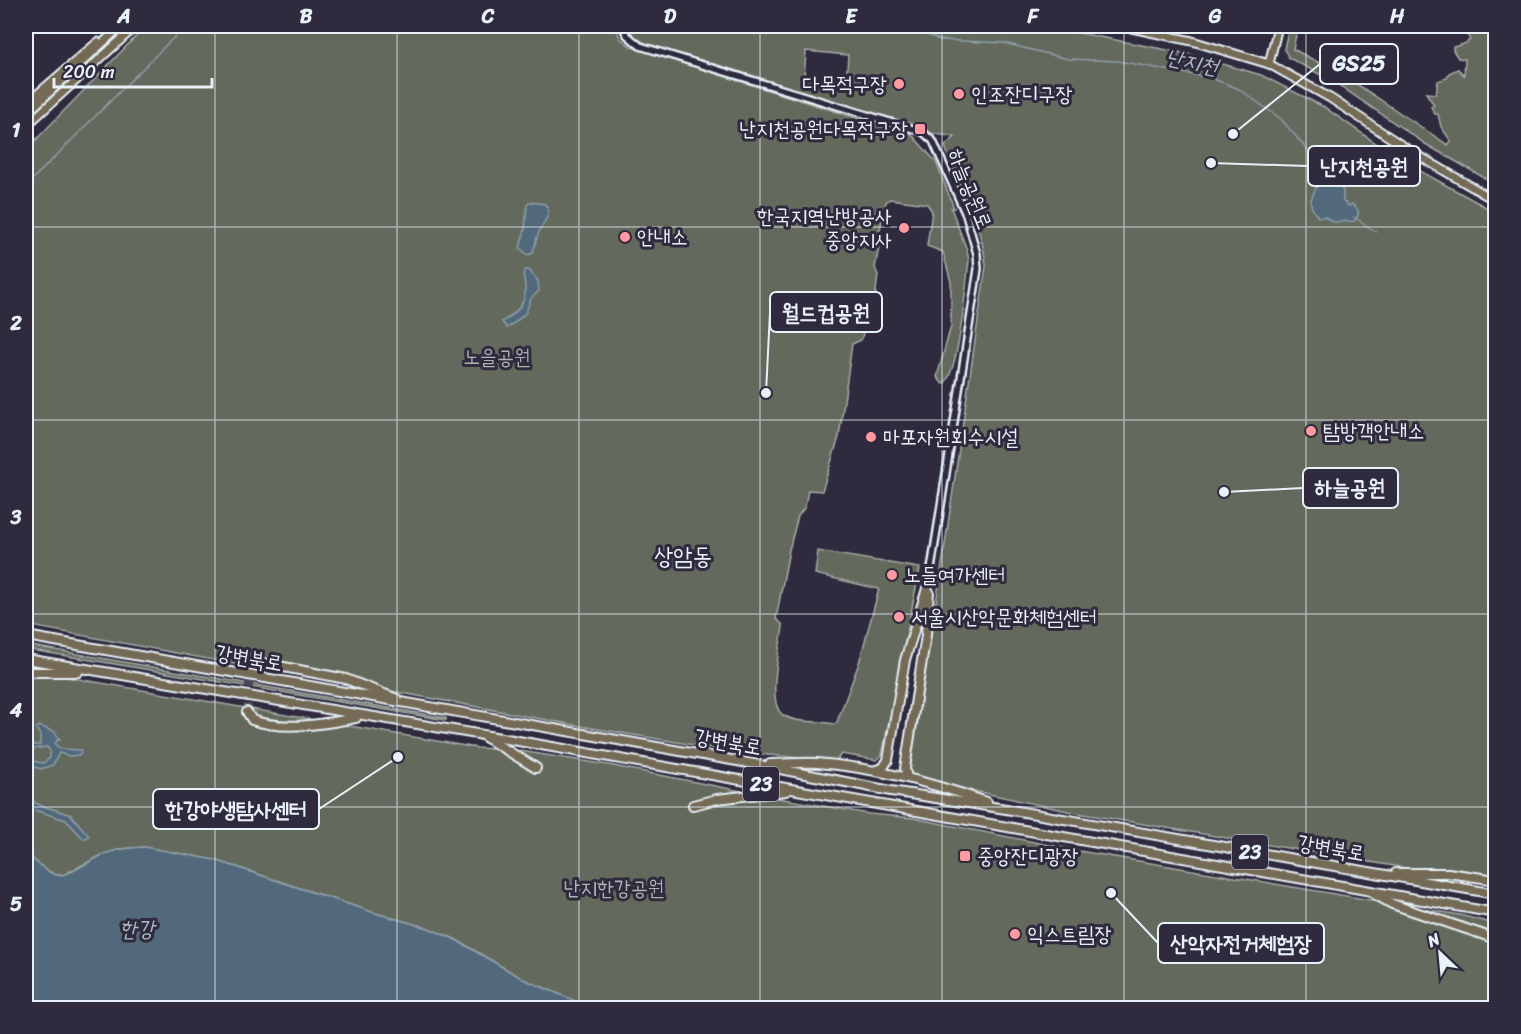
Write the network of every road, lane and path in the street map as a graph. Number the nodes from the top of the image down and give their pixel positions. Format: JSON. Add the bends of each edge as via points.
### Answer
{"nodes":[{"id":1,"x":136,"y":26,"type":"edge"},
{"id":2,"x":622,"y":26,"type":"edge"},
{"id":3,"x":1122,"y":26,"type":"edge"},
{"id":4,"x":1278,"y":26,"type":"edge"},
{"id":5,"x":118,"y":28,"type":"edge"},
{"id":6,"x":1269,"y":64,"type":"junction"},
{"id":7,"x":26,"y":104,"type":"edge"},
{"id":8,"x":26,"y":114,"type":"edge"},
{"id":9,"x":26,"y":126,"type":"edge"},
{"id":10,"x":1496,"y":201,"type":"edge"},
{"id":11,"x":929,"y":582,"type":"junction"},
{"id":12,"x":913,"y":631,"type":"junction"},
{"id":13,"x":927,"y":633,"type":"junction"},
{"id":14,"x":26,"y":636,"type":"edge"},
{"id":15,"x":26,"y":659,"type":"edge"},
{"id":16,"x":255,"y":666,"type":"dead end"},
{"id":17,"x":26,"y":672,"type":"edge"},
{"id":18,"x":99,"y":672,"type":"junction"},
{"id":19,"x":412,"y":705,"type":"junction"},
{"id":20,"x":247,"y":712,"type":"dead end"},
{"id":21,"x":362,"y":716,"type":"junction"},
{"id":22,"x":481,"y":735,"type":"junction"},
{"id":23,"x":754,"y":764,"type":"junction"},
{"id":24,"x":536,"y":768,"type":"dead end"},
{"id":25,"x":873,"y":771,"type":"junction"},
{"id":26,"x":907,"y":778,"type":"junction"},
{"id":27,"x":796,"y":790,"type":"junction"},
{"id":28,"x":693,"y":805,"type":"dead end"},
{"id":29,"x":1006,"y":809,"type":"junction"},
{"id":30,"x":1373,"y":873,"type":"junction"},
{"id":31,"x":1496,"y":880,"type":"edge"},
{"id":32,"x":1371,"y":891,"type":"junction"},
{"id":33,"x":1495,"y":894,"type":"edge"},
{"id":34,"x":1496,"y":913,"type":"edge"},
{"id":35,"x":1496,"y":939,"type":"edge"}],
"edges":[{"from":1,"to":9,"type":"main road"},
{"from":2,"to":11,"type":"street","name":"하늘공원로","via":[[640,46],[922,132],[933,141],[966,215],[978,270]]},
{"from":3,"to":6,"type":"main road"},
{"from":4,"to":6,"type":"main road"},
{"from":5,"to":7,"type":"main road"},
{"from":5,"to":8,"type":"main road"},
{"from":6,"to":10,"type":"main road"},
{"from":11,"to":12,"type":"highway"},
{"from":11,"to":13,"type":"highway"},
{"from":12,"to":13,"type":"highway","via":[[922,629]]},
{"from":12,"to":25,"type":"highway","via":[[888,760],[883,768]]},
{"from":13,"to":26,"type":"highway","via":[[905,768]]},
{"from":14,"to":19,"type":"highway","name":"강변북로","number":"23"},
{"from":15,"to":18,"type":"highway","name":"강변북로","number":"23"},
{"from":16,"to":19,"type":"highway","via":[[268,664],[346,679]]},
{"from":17,"to":18,"type":"highway"},
{"from":18,"to":21,"type":"highway","name":"강변북로","number":"23"},
{"from":19,"to":23,"type":"highway","name":"강변북로","number":"23"},
{"from":20,"to":21,"type":"highway","via":[[252,720],[264,725],[324,724]]},
{"from":21,"to":22,"type":"highway","name":"강변북로","number":"23"},
{"from":22,"to":24,"type":"highway"},
{"from":22,"to":27,"type":"highway","name":"강변북로","number":"23"},
{"from":23,"to":25,"type":"highway","via":[[816,763]]},
{"from":23,"to":29,"type":"highway","name":"강변북로","number":"23"},
{"from":25,"to":26,"type":"highway"},
{"from":26,"to":29,"type":"highway"},
{"from":27,"to":28,"type":"highway"},
{"from":27,"to":32,"type":"highway","name":"강변북로","number":"23"},
{"from":29,"to":30,"type":"highway","name":"강변북로","number":"23"},
{"from":30,"to":31,"type":"highway","via":[[1448,873]]},
{"from":30,"to":33,"type":"highway","name":"강변북로","number":"23"},
{"from":32,"to":34,"type":"highway","name":"강변북로","number":"23"},
{"from":32,"to":35,"type":"highway","via":[[1392,904]]}]}
